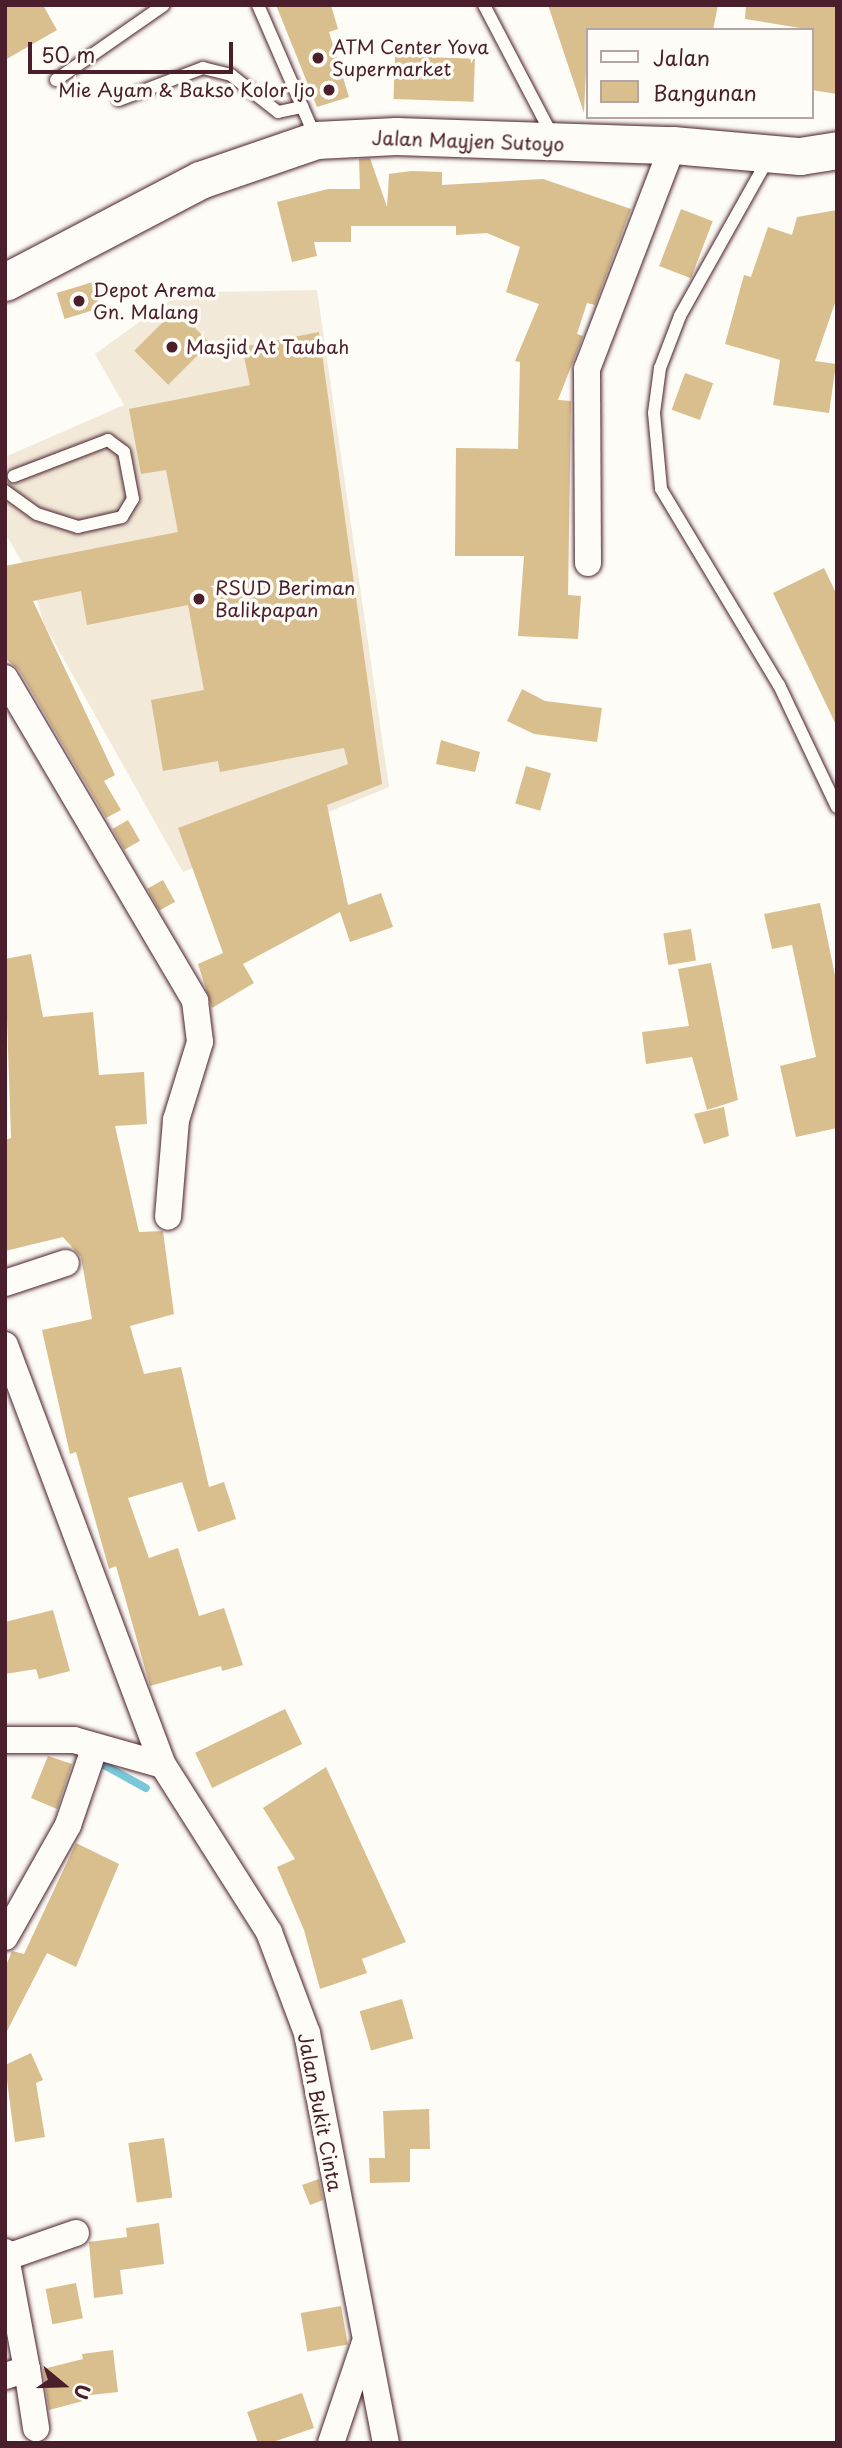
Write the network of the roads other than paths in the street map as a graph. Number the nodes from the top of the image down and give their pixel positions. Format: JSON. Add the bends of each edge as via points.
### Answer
{"nodes":[{"id":1,"x":164,"y":5,"type":"edge"},
{"id":2,"x":258,"y":5,"type":"edge"},
{"id":3,"x":484,"y":5,"type":"edge"},
{"id":4,"x":56,"y":80,"type":"dead end"},
{"id":5,"x":119,"y":100,"type":"dead end"},
{"id":6,"x":309,"y":123,"type":"junction"},
{"id":7,"x":556,"y":145,"type":"junction"},
{"id":8,"x":673,"y":145,"type":"junction"},
{"id":9,"x":837,"y":150,"type":"edge"},
{"id":10,"x":770,"y":155,"type":"junction"},
{"id":11,"x":5,"y":282,"type":"edge"},
{"id":12,"x":14,"y":476,"type":"dead end"},
{"id":13,"x":5,"y":491,"type":"edge"},
{"id":14,"x":588,"y":563,"type":"dead end"},
{"id":15,"x":5,"y":678,"type":"edge"},
{"id":16,"x":837,"y":807,"type":"edge"},
{"id":17,"x":168,"y":1217,"type":"dead end"},
{"id":18,"x":66,"y":1263,"type":"dead end"},
{"id":19,"x":5,"y":1283,"type":"edge"},
{"id":20,"x":5,"y":1345,"type":"edge"},
{"id":21,"x":5,"y":1740,"type":"edge"},
{"id":22,"x":95,"y":1746,"type":"junction"},
{"id":23,"x":163,"y":1765,"type":"junction"},
{"id":24,"x":5,"y":1937,"type":"edge"},
{"id":25,"x":76,"y":2234,"type":"dead end"},
{"id":26,"x":6,"y":2255,"type":"edge"},
{"id":27,"x":363,"y":2345,"type":"junction"},
{"id":28,"x":16,"y":2372,"type":"edge"},
{"id":29,"x":36,"y":2428,"type":"dead end"},
{"id":30,"x":385,"y":2441,"type":"edge"},
{"id":31,"x":331,"y":2443,"type":"edge"}],
"edges":[{"from":1,"to":4,"type":"lane"},
{"from":2,"to":6,"type":"lane"},
{"from":3,"to":7,"type":"lane"},
{"from":5,"to":6,"type":"lane","via":[[203,68],[231,75],[278,112]]},
{"from":6,"to":7,"type":"main road","name":"Jalan Mayjen Sutoyo","via":[[396,136]]},
{"from":6,"to":11,"type":"main road","name":"Jalan Mayjen Sutoyo"},
{"from":7,"to":8,"type":"main road","name":"Jalan Mayjen Sutoyo"},
{"from":8,"to":10,"type":"main road","name":"Jalan Mayjen Sutoyo"},
{"from":8,"to":14,"type":"street","via":[[587,369]]},
{"from":9,"to":10,"type":"main road","name":"Jalan Mayjen Sutoyo"},
{"from":10,"to":16,"type":"lane","via":[[680,316],[660,368],[654,413],[661,489],[779,685]]},
{"from":12,"to":13,"type":"lane","via":[[108,440],[124,452],[133,499],[122,517],[79,527],[37,514]]},
{"from":15,"to":17,"type":"street","via":[[195,1001],[200,1042],[176,1120]]},
{"from":18,"to":19,"type":"street"},
{"from":20,"to":23,"type":"street","name":"Jalan Bukit Cinta"},
{"from":21,"to":22,"type":"street"},
{"from":22,"to":23,"type":"street"},
{"from":22,"to":24,"type":"street","via":[[68,1825]]},
{"from":23,"to":27,"type":"street","name":"Jalan Bukit Cinta","via":[[269,1932],[307,2034]]},
{"from":25,"to":26,"type":"street"},
{"from":26,"to":28,"type":"street"},
{"from":27,"to":30,"type":"street","name":"Jalan Bukit Cinta"},
{"from":27,"to":31,"type":"street"},
{"from":28,"to":29,"type":"street"}]}
